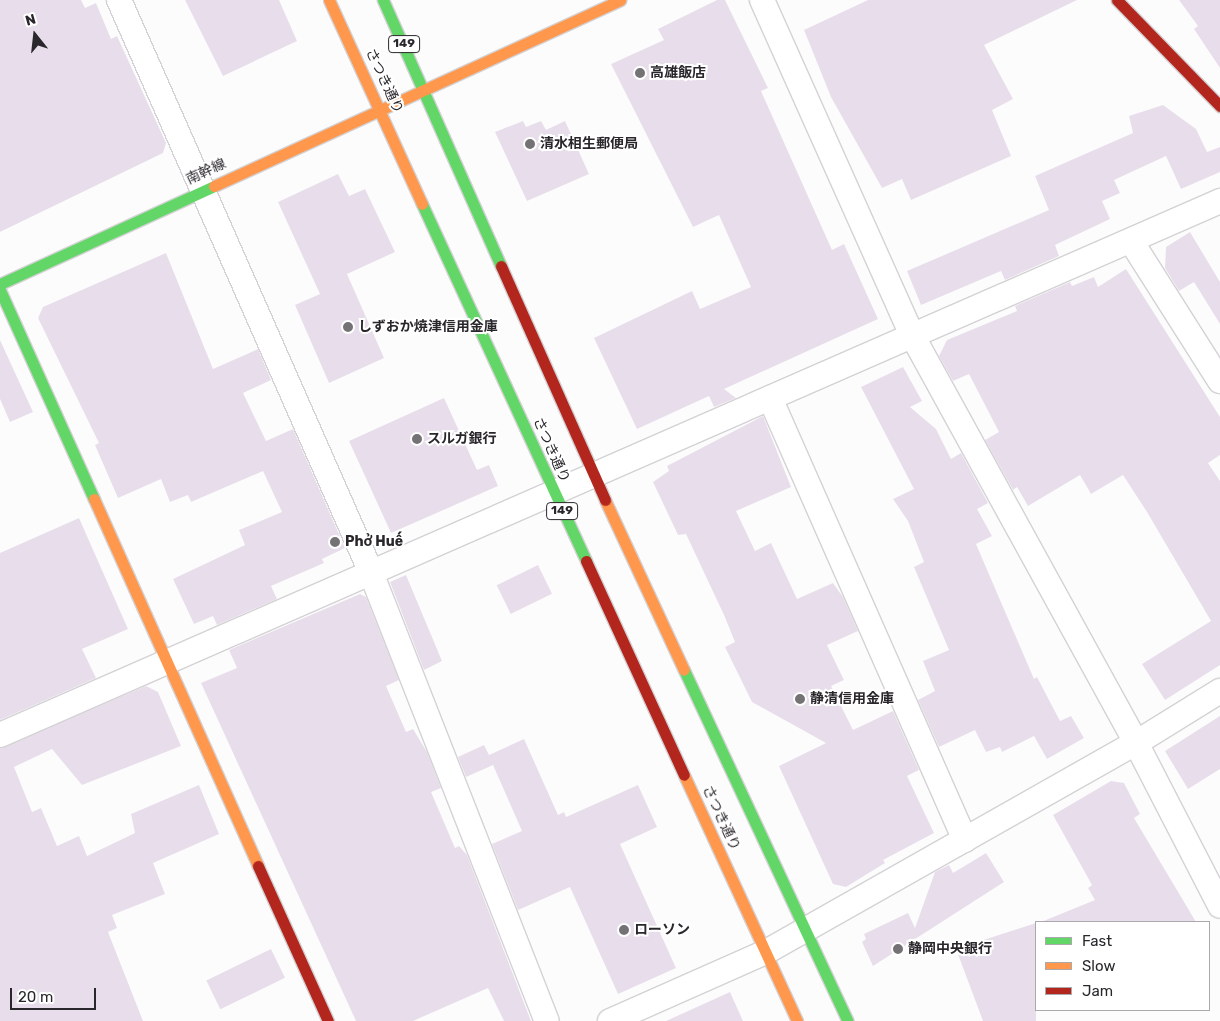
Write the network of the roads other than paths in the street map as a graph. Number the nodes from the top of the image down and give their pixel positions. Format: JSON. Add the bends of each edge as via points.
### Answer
{"nodes":[{"id":1,"x":119,"y":0,"type":"edge"},
{"id":2,"x":329,"y":0,"type":"edge"},
{"id":3,"x":382,"y":0,"type":"edge"},
{"id":4,"x":621,"y":0,"type":"edge"},
{"id":5,"x":762,"y":0,"type":"edge"},
{"id":6,"x":1117,"y":0,"type":"edge"},
{"id":7,"x":586,"y":7,"type":"edge"},
{"id":8,"x":425,"y":88,"type":"junction"},
{"id":9,"x":1220,"y":106,"type":"edge"},
{"id":10,"x":380,"y":108,"type":"junction"},
{"id":11,"x":204,"y":189,"type":"junction"},
{"id":12,"x":1220,"y":201,"type":"edge"},
{"id":13,"x":1131,"y":242,"type":"junction"},
{"id":14,"x":0,"y":284,"type":"edge"},
{"id":15,"x":0,"y":290,"type":"edge"},
{"id":16,"x":912,"y":335,"type":"junction"},
{"id":17,"x":1220,"y":381,"type":"edge"},
{"id":18,"x":770,"y":398,"type":"junction"},
{"id":19,"x":594,"y":476,"type":"junction"},
{"id":20,"x":554,"y":494,"type":"junction"},
{"id":21,"x":370,"y":570,"type":"junction"},
{"id":22,"x":168,"y":663,"type":"junction"},
{"id":23,"x":1220,"y":690,"type":"edge"},
{"id":24,"x":0,"y":734,"type":"edge"},
{"id":25,"x":1136,"y":743,"type":"junction"},
{"id":26,"x":965,"y":840,"type":"junction"},
{"id":27,"x":1220,"y":906,"type":"edge"},
{"id":28,"x":806,"y":930,"type":"junction"},
{"id":29,"x":766,"y":952,"type":"junction"},
{"id":30,"x":328,"y":1021,"type":"edge"},
{"id":31,"x":547,"y":1021,"type":"edge"},
{"id":32,"x":610,"y":1021,"type":"edge"},
{"id":33,"x":797,"y":1021,"type":"edge"},
{"id":34,"x":848,"y":1021,"type":"edge"}],
"edges":[{"from":1,"to":11,"type":"street"},
{"from":2,"to":10,"type":"main road","name":"さつき通り","number":"149"},
{"from":3,"to":8,"type":"main road","name":"さつき通り","number":"149"},
{"from":4,"to":7,"type":"main road","name":"南幹線"},
{"from":5,"to":16,"type":"street"},
{"from":6,"to":9,"type":"main road"},
{"from":7,"to":8,"type":"main road","name":"南幹線"},
{"from":8,"to":10,"type":"main road","name":"南幹線"},
{"from":8,"to":19,"type":"main road","name":"さつき通り","number":"149"},
{"from":10,"to":11,"type":"main road","name":"南幹線"},
{"from":10,"to":20,"type":"main road","name":"さつき通り","number":"149"},
{"from":11,"to":14,"type":"main road","name":"南幹線"},
{"from":11,"to":21,"type":"street"},
{"from":12,"to":13,"type":"street"},
{"from":13,"to":16,"type":"street"},
{"from":13,"to":17,"type":"street"},
{"from":15,"to":22,"type":"main road"},
{"from":16,"to":18,"type":"street"},
{"from":16,"to":25,"type":"street"},
{"from":18,"to":19,"type":"street"},
{"from":18,"to":26,"type":"street"},
{"from":19,"to":20,"type":"street"},
{"from":19,"to":28,"type":"main road","name":"さつき通り","number":"149"},
{"from":20,"to":21,"type":"street"},
{"from":20,"to":29,"type":"main road","name":"さつき通り","number":"149"},
{"from":21,"to":22,"type":"street"},
{"from":21,"to":31,"type":"street"},
{"from":22,"to":24,"type":"street"},
{"from":22,"to":30,"type":"main road"},
{"from":23,"to":25,"type":"street"},
{"from":25,"to":26,"type":"street"},
{"from":25,"to":27,"type":"street"},
{"from":26,"to":28,"type":"street"},
{"from":28,"to":29,"type":"street"},
{"from":28,"to":34,"type":"main road","name":"さつき通り","number":"149"},
{"from":29,"to":32,"type":"street"},
{"from":29,"to":33,"type":"main road","name":"さつき通り","number":"149"}]}
